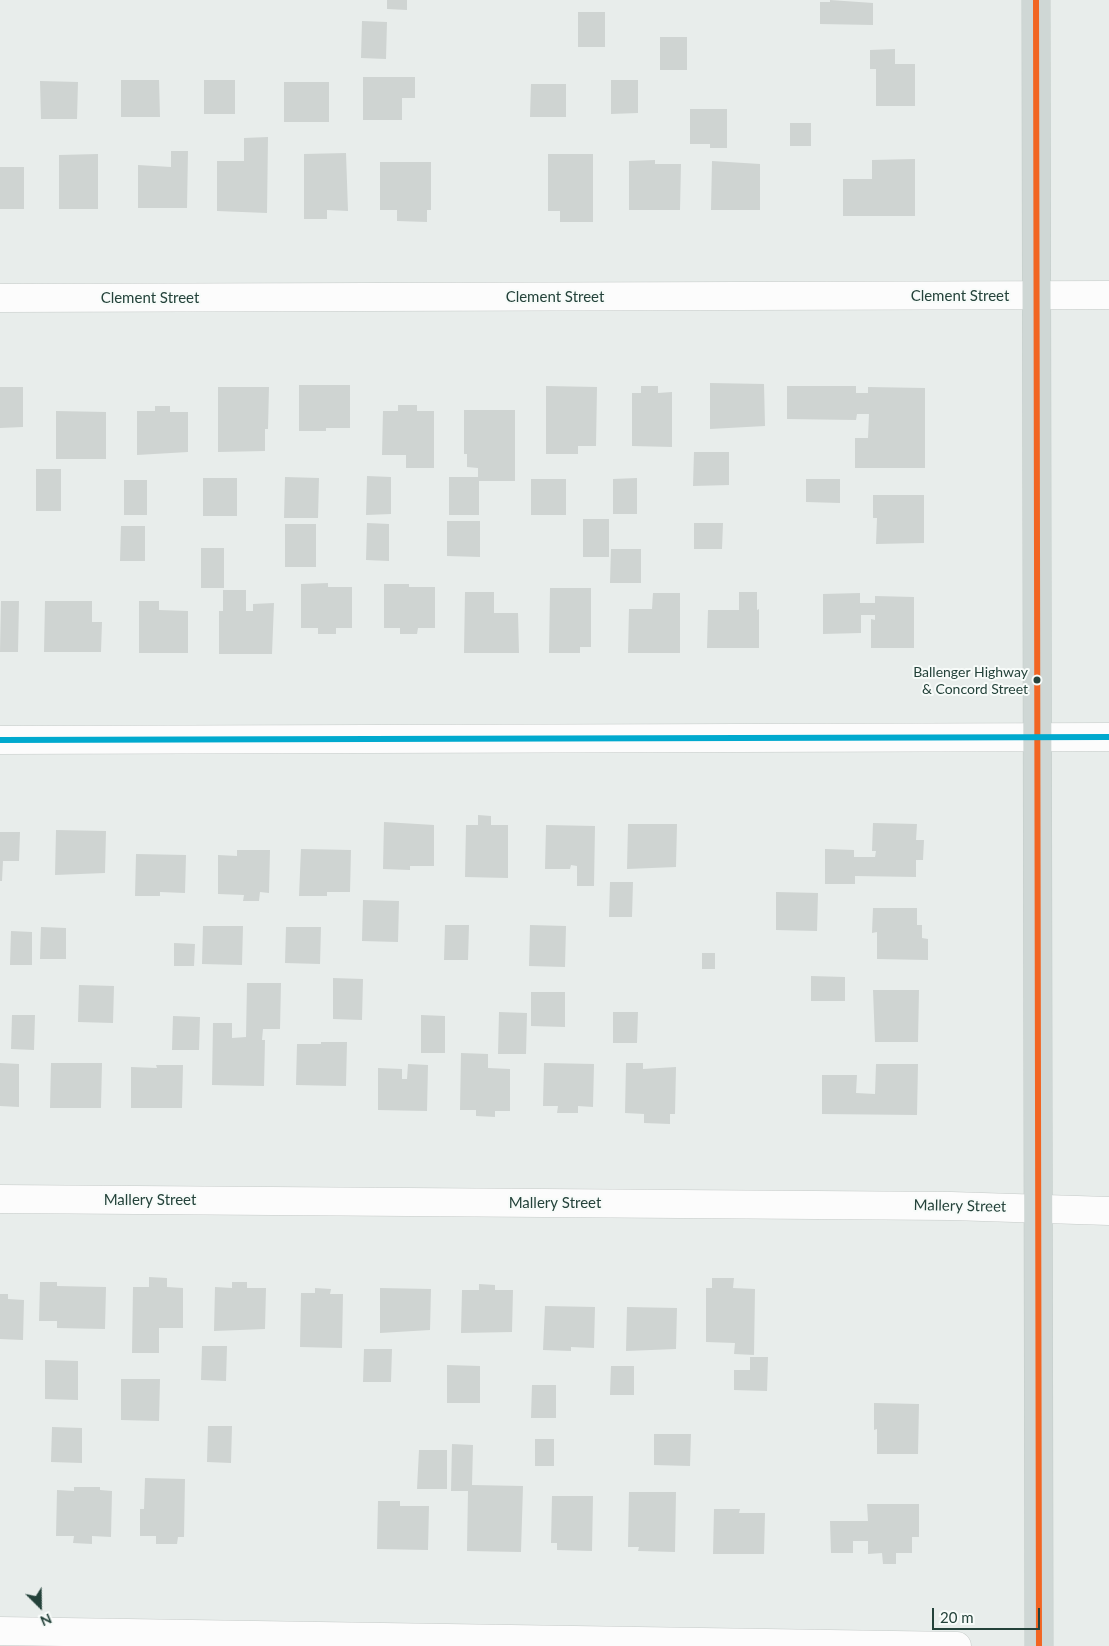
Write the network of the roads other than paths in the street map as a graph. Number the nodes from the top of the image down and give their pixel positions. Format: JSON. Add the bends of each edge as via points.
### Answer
{"nodes":[{"id":1,"x":1036,"y":0,"type":"edge"},
{"id":2,"x":1036,"y":295,"type":"junction"},
{"id":3,"x":1109,"y":295,"type":"edge"},
{"id":4,"x":0,"y":298,"type":"edge"},
{"id":5,"x":1038,"y":737,"type":"junction"},
{"id":6,"x":1109,"y":737,"type":"edge"},
{"id":7,"x":0,"y":740,"type":"edge"},
{"id":8,"x":0,"y":1199,"type":"edge"},
{"id":9,"x":1038,"y":1208,"type":"junction"},
{"id":10,"x":1109,"y":1211,"type":"edge"},
{"id":11,"x":0,"y":1631,"type":"edge"},
{"id":12,"x":958,"y":1646,"type":"edge"},
{"id":13,"x":1039,"y":1646,"type":"edge"}],
"edges":[{"from":1,"to":2,"type":"main road"},
{"from":2,"to":3,"type":"street","name":"Clement Street"},
{"from":2,"to":4,"type":"street","name":"Clement Street"},
{"from":2,"to":5,"type":"main road"},
{"from":5,"to":6,"type":"street"},
{"from":5,"to":7,"type":"street"},
{"from":5,"to":9,"type":"main road"},
{"from":8,"to":9,"type":"street","name":"Mallery Street"},
{"from":9,"to":10,"type":"street","name":"Mallery Street"},
{"from":9,"to":13,"type":"main road"},
{"from":11,"to":12,"type":"street"}]}
